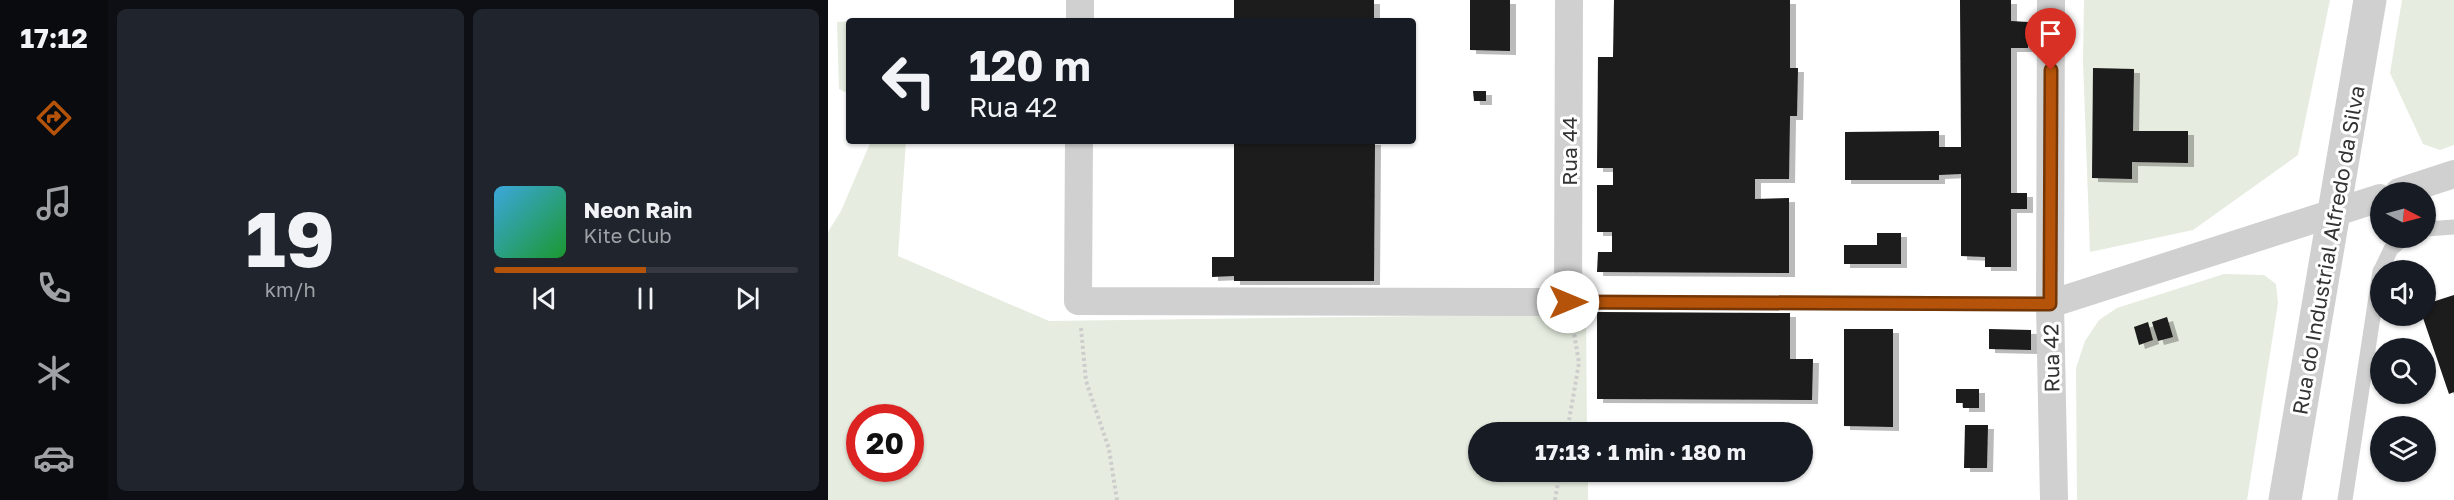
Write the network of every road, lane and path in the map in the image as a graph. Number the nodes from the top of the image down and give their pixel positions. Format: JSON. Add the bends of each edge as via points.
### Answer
{"nodes":[{"id":1,"x":1080,"y":0,"type":"edge"},
{"id":2,"x":1569,"y":0,"type":"edge"},
{"id":3,"x":2051,"y":0,"type":"edge"},
{"id":4,"x":2370,"y":0,"type":"edge"},
{"id":5,"x":1080,"y":18,"type":"edge"},
{"id":6,"x":1079,"y":144,"type":"edge"},
{"id":7,"x":2454,"y":174,"type":"edge"},
{"id":8,"x":2430,"y":182,"type":"edge"},
{"id":9,"x":2370,"y":201,"type":"edge"},
{"id":10,"x":2334,"y":214,"type":"junction"},
{"id":11,"x":2454,"y":227,"type":"edge"},
{"id":12,"x":2436,"y":228,"type":"edge"},
{"id":13,"x":1078,"y":301,"type":"junction"},
{"id":14,"x":1568,"y":302,"type":"junction"},
{"id":15,"x":2050,"y":304,"type":"junction"},
{"id":16,"x":2372,"y":326,"type":"edge"},
{"id":17,"x":1569,"y":422,"type":"edge"},
{"id":18,"x":1558,"y":482,"type":"edge"},
{"id":19,"x":1117,"y":500,"type":"edge"},
{"id":20,"x":1555,"y":500,"type":"edge"},
{"id":21,"x":2054,"y":500,"type":"edge"},
{"id":22,"x":2285,"y":500,"type":"edge"},
{"id":23,"x":2345,"y":500,"type":"edge"}],
"edges":[{"from":1,"to":5,"type":"street"},
{"from":2,"to":14,"type":"street","name":"Rua 44"},
{"from":3,"to":15,"type":"street","name":"Rua 42"},
{"from":4,"to":10,"type":"street","name":"Rua do Industrial Alfredo da Silva"},
{"from":6,"to":13,"type":"street"},
{"from":7,"to":8,"type":"street"},
{"from":9,"to":10,"type":"street"},
{"from":10,"to":15,"type":"street"},
{"from":10,"to":22,"type":"street","name":"Rua do Industrial Alfredo da Silva"},
{"from":11,"to":12,"type":"lane"},
{"from":13,"to":14,"type":"street"},
{"from":13,"to":19,"type":"path","via":[[1086,381],[1109,449]]},
{"from":14,"to":15,"type":"lane"},
{"from":14,"to":17,"type":"path","via":[[1579,363]]},
{"from":15,"to":21,"type":"street","name":"Rua 42"},
{"from":16,"to":23,"type":"lane"},
{"from":18,"to":20,"type":"path"}]}
